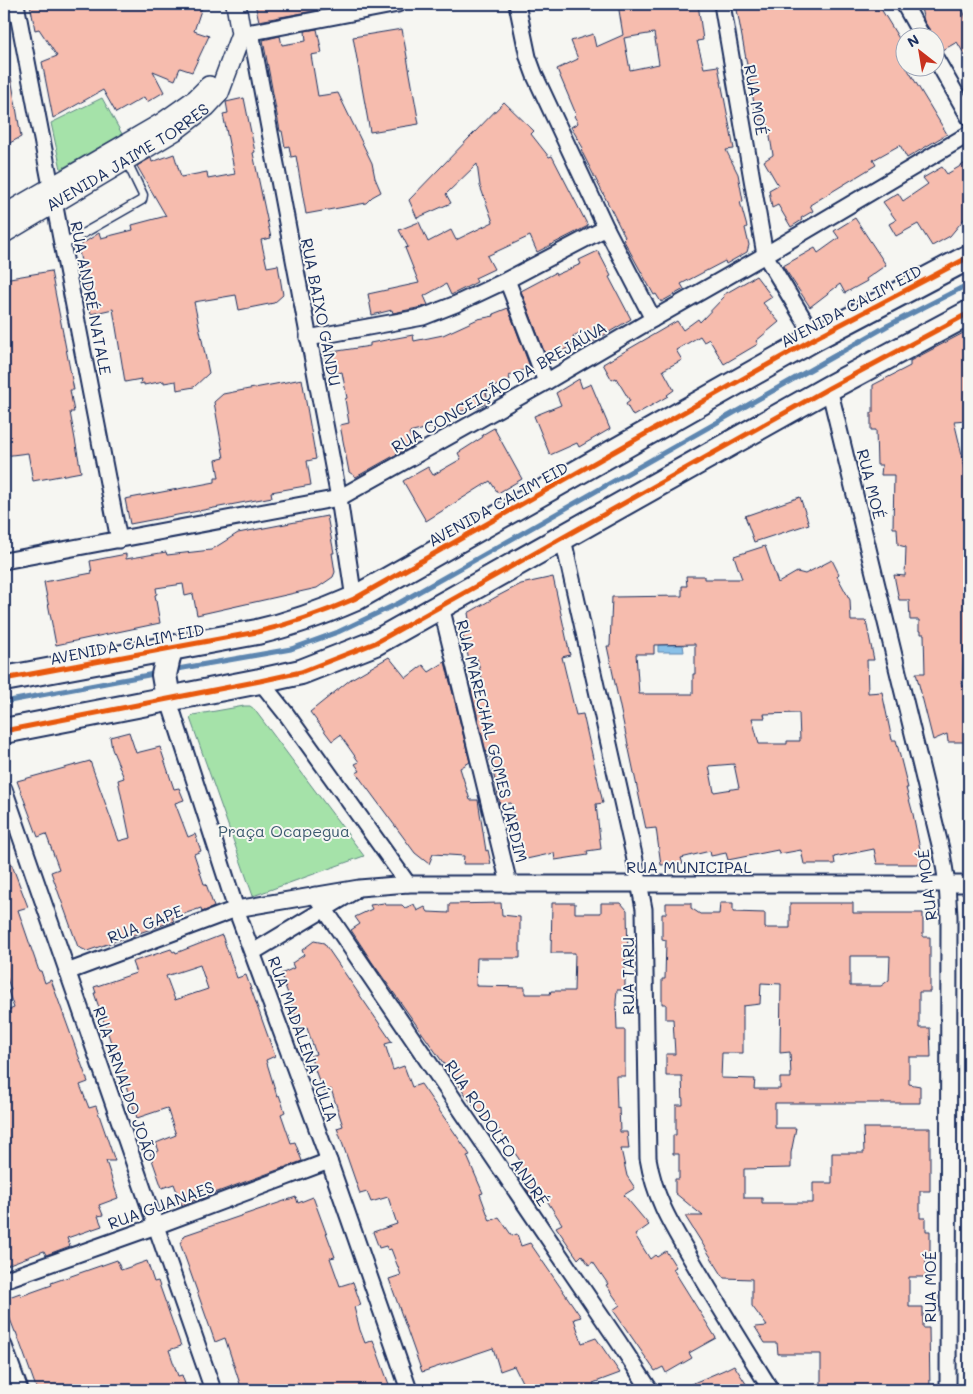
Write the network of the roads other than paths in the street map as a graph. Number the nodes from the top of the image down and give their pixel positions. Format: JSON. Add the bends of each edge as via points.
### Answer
{"nodes":[{"id":1,"x":16,"y":4,"type":"edge"},
{"id":2,"x":236,"y":4,"type":"edge"},
{"id":3,"x":398,"y":4,"type":"edge"},
{"id":4,"x":517,"y":4,"type":"edge"},
{"id":5,"x":722,"y":4,"type":"edge"},
{"id":6,"x":904,"y":4,"type":"edge"},
{"id":7,"x":917,"y":28,"type":"edge"},
{"id":8,"x":246,"y":33,"type":"junction"},
{"id":9,"x":230,"y":63,"type":"junction"},
{"id":10,"x":946,"y":77,"type":"edge"},
{"id":11,"x":969,"y":117,"type":"edge"},
{"id":12,"x":969,"y":134,"type":"edge"},
{"id":13,"x":126,"y":160,"type":"junction"},
{"id":14,"x":53,"y":195,"type":"junction"},
{"id":15,"x":4,"y":215,"type":"edge"},
{"id":16,"x":606,"y":228,"type":"junction"},
{"id":17,"x":4,"y":233,"type":"edge"},
{"id":18,"x":63,"y":246,"type":"junction"},
{"id":19,"x":765,"y":256,"type":"junction"},
{"id":20,"x":969,"y":257,"type":"edge"},
{"id":21,"x":507,"y":280,"type":"junction"},
{"id":22,"x":969,"y":313,"type":"edge"},
{"id":23,"x":653,"y":319,"type":"junction"},
{"id":24,"x":308,"y":338,"type":"junction"},
{"id":25,"x":815,"y":338,"type":"junction"},
{"id":26,"x":546,"y":382,"type":"junction"},
{"id":27,"x":830,"y":388,"type":"junction"},
{"id":28,"x":340,"y":498,"type":"junction"},
{"id":29,"x":563,"y":539,"type":"junction"},
{"id":30,"x":119,"y":540,"type":"junction"},
{"id":31,"x":4,"y":561,"type":"edge"},
{"id":32,"x":354,"y":599,"type":"junction"},
{"id":33,"x":441,"y":606,"type":"junction"},
{"id":34,"x":168,"y":674,"type":"junction"},
{"id":35,"x":4,"y":679,"type":"edge"},
{"id":36,"x":260,"y":681,"type":"junction"},
{"id":37,"x":4,"y":731,"type":"edge"},
{"id":38,"x":4,"y":789,"type":"edge"},
{"id":39,"x":408,"y":884,"type":"junction"},
{"id":40,"x":509,"y":884,"type":"junction"},
{"id":41,"x":947,"y":884,"type":"junction"},
{"id":42,"x":969,"y":884,"type":"edge"},
{"id":43,"x":641,"y":885,"type":"junction"},
{"id":44,"x":359,"y":888,"type":"junction"},
{"id":45,"x":315,"y":895,"type":"junction"},
{"id":46,"x":236,"y":909,"type":"junction"},
{"id":47,"x":324,"y":909,"type":"junction"},
{"id":48,"x":253,"y":952,"type":"junction"},
{"id":49,"x":67,"y":972,"type":"junction"},
{"id":50,"x":328,"y":1162,"type":"junction"},
{"id":51,"x":156,"y":1226,"type":"junction"},
{"id":52,"x":4,"y":1280,"type":"edge"},
{"id":53,"x":4,"y":1346,"type":"edge"},
{"id":54,"x":20,"y":1390,"type":"edge"},
{"id":55,"x":213,"y":1390,"type":"edge"},
{"id":56,"x":409,"y":1390,"type":"edge"},
{"id":57,"x":650,"y":1390,"type":"edge"},
{"id":58,"x":771,"y":1390,"type":"edge"},
{"id":59,"x":948,"y":1390,"type":"edge"}],
"edges":[{"from":1,"to":14,"type":"street","name":"RUA ANDRÉ NATALE"},
{"from":2,"to":8,"type":"street"},
{"from":3,"to":8,"type":"street"},
{"from":4,"to":16,"type":"street","via":[[535,76]]},
{"from":5,"to":19,"type":"street","name":"RUA MOÉ"},
{"from":6,"to":7,"type":"street"},
{"from":8,"to":9,"type":"street","name":"AVENIDA JAIME TORRES"},
{"from":8,"to":24,"type":"street","name":"RUA BAIXO GANDU"},
{"from":9,"to":13,"type":"street","name":"AVENIDA JAIME TORRES","via":[[219,93],[206,107],[192,120]]},
{"from":9,"to":14,"type":"street","name":"AVENIDA JAIME TORRES","via":[[180,112]]},
{"from":10,"to":11,"type":"street"},
{"from":12,"to":19,"type":"street","name":"RUA CONCEIÇÃO DA BREJAÚVA"},
{"from":13,"to":14,"type":"street","name":"AVENIDA JAIME TORRES"},
{"from":13,"to":18,"type":"lane","via":[[142,199]]},
{"from":14,"to":15,"type":"street","name":"AVENIDA JAIME TORRES"},
{"from":14,"to":17,"type":"street","name":"AVENIDA JAIME TORRES"},
{"from":14,"to":18,"type":"street","name":"RUA ANDRÉ NATALE"},
{"from":16,"to":21,"type":"street"},
{"from":16,"to":23,"type":"street"},
{"from":18,"to":30,"type":"street","name":"RUA ANDRÉ NATALE"},
{"from":19,"to":23,"type":"street","name":"RUA CONCEIÇÃO DA BREJAÚVA"},
{"from":19,"to":25,"type":"street","name":"RUA MOÉ"},
{"from":20,"to":25,"type":"main road","name":"AVENIDA CALIM EID"},
{"from":21,"to":24,"type":"street","via":[[423,317]]},
{"from":21,"to":26,"type":"street"},
{"from":22,"to":27,"type":"main road","name":"AVENIDA CALIM EID"},
{"from":23,"to":26,"type":"street","name":"RUA CONCEIÇÃO DA BREJAÚVA"},
{"from":24,"to":28,"type":"street","name":"RUA BAIXO GANDU"},
{"from":25,"to":32,"type":"main road","name":"AVENIDA CALIM EID"},
{"from":26,"to":28,"type":"street","name":"RUA CONCEIÇÃO DA BREJAÚVA"},
{"from":27,"to":29,"type":"main road","name":"AVENIDA CALIM EID"},
{"from":27,"to":41,"type":"street","name":"RUA MOÉ"},
{"from":28,"to":30,"type":"street","name":"RUA CONCEIÇÃO DA BREJAÚVA"},
{"from":28,"to":32,"type":"street","name":"RUA BAIXO GANDU"},
{"from":29,"to":33,"type":"main road","name":"AVENIDA CALIM EID"},
{"from":29,"to":43,"type":"street","name":"RUA TARU"},
{"from":30,"to":31,"type":"street","name":"RUA CONCEIÇÃO DA BREJAÚVA"},
{"from":32,"to":34,"type":"main road","name":"AVENIDA CALIM EID"},
{"from":33,"to":36,"type":"main road","name":"AVENIDA CALIM EID","via":[[375,643],[301,672]]},
{"from":33,"to":40,"type":"street","name":"RUA MARECHAL GOMES JARDIM"},
{"from":34,"to":35,"type":"main road","name":"AVENIDA CALIM EID"},
{"from":34,"to":36,"type":"main road","name":"AVENIDA CALIM EID"},
{"from":34,"to":37,"type":"main road","name":"AVENIDA CALIM EID"},
{"from":34,"to":46,"type":"street","name":"RUA MADALENA JÚLIA"},
{"from":36,"to":39,"type":"street"},
{"from":38,"to":49,"type":"street","name":"RUA ARNALDO JOÃO"},
{"from":39,"to":40,"type":"street","name":"RUA MUNICIPAL"},
{"from":39,"to":44,"type":"street"},
{"from":40,"to":43,"type":"street","name":"RUA MUNICIPAL"},
{"from":41,"to":42,"type":"street","name":"RUA MUNICIPAL"},
{"from":41,"to":43,"type":"street","name":"RUA MUNICIPAL"},
{"from":41,"to":59,"type":"street","name":"RUA MOÉ"},
{"from":43,"to":58,"type":"street","name":"RUA TARU","via":[[645,916],[646,1092],[651,1176],[663,1210]]},
{"from":44,"to":45,"type":"street"},
{"from":44,"to":47,"type":"street"},
{"from":45,"to":46,"type":"street"},
{"from":45,"to":47,"type":"street","name":"RUA RODOLFO ANDRÉ"},
{"from":46,"to":48,"type":"street","name":"RUA MADALENA JÚLIA"},
{"from":46,"to":49,"type":"street","name":"RUA GAPE"},
{"from":47,"to":48,"type":"street"},
{"from":47,"to":57,"type":"street","name":"RUA RODOLFO ANDRÉ"},
{"from":48,"to":50,"type":"street","name":"RUA MADALENA JÚLIA"},
{"from":49,"to":51,"type":"street","name":"RUA ARNALDO JOÃO"},
{"from":50,"to":51,"type":"street","name":"RUA GUANAES"},
{"from":50,"to":56,"type":"street","name":"RUA MADALENA JÚLIA"},
{"from":51,"to":52,"type":"street","name":"RUA GUANAES"},
{"from":51,"to":55,"type":"street","name":"RUA ARNALDO JOÃO"},
{"from":53,"to":54,"type":"street"}]}
